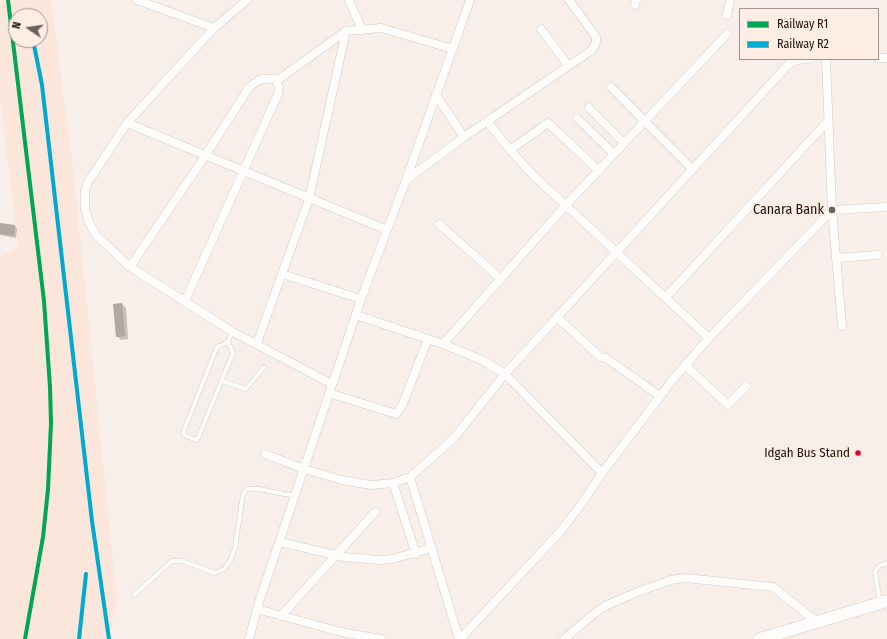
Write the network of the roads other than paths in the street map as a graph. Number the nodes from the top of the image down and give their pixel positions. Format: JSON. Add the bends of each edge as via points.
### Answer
{"nodes":[{"id":1,"x":137,"y":0,"type":"edge"},
{"id":2,"x":247,"y":0,"type":"edge"},
{"id":3,"x":350,"y":0,"type":"edge"},
{"id":4,"x":470,"y":0,"type":"edge"},
{"id":5,"x":569,"y":0,"type":"edge"},
{"id":6,"x":730,"y":0,"type":"edge"},
{"id":7,"x":727,"y":15,"type":"dead end"},
{"id":8,"x":214,"y":28,"type":"junction"},
{"id":9,"x":541,"y":29,"type":"dead end"},
{"id":10,"x":362,"y":30,"type":"junction"},
{"id":11,"x":346,"y":31,"type":"junction"},
{"id":12,"x":727,"y":34,"type":"dead end"},
{"id":13,"x":453,"y":49,"type":"junction"},
{"id":14,"x":796,"y":60,"type":"edge"},
{"id":15,"x":826,"y":60,"type":"edge"},
{"id":16,"x":568,"y":65,"type":"junction"},
{"id":17,"x":276,"y":80,"type":"junction"},
{"id":18,"x":611,"y":87,"type":"dead end"},
{"id":19,"x":436,"y":95,"type":"junction"},
{"id":20,"x":589,"y":108,"type":"dead end"},
{"id":21,"x":577,"y":118,"type":"dead end"},
{"id":22,"x":644,"y":120,"type":"junction"},
{"id":23,"x":488,"y":121,"type":"junction"},
{"id":24,"x":828,"y":121,"type":"junction"},
{"id":25,"x":127,"y":123,"type":"junction"},
{"id":26,"x":464,"y":137,"type":"junction"},
{"id":27,"x":624,"y":143,"type":"junction"},
{"id":28,"x":510,"y":150,"type":"junction"},
{"id":29,"x":614,"y":154,"type":"junction"},
{"id":30,"x":205,"y":156,"type":"junction"},
{"id":31,"x":692,"y":169,"type":"junction"},
{"id":32,"x":599,"y":171,"type":"junction"},
{"id":33,"x":244,"y":172,"type":"junction"},
{"id":34,"x":406,"y":180,"type":"junction"},
{"id":35,"x":309,"y":198,"type":"junction"},
{"id":36,"x":565,"y":206,"type":"junction"},
{"id":37,"x":887,"y":207,"type":"edge"},
{"id":38,"x":832,"y":210,"type":"junction"},
{"id":39,"x":439,"y":224,"type":"dead end"},
{"id":40,"x":387,"y":230,"type":"junction"},
{"id":41,"x":616,"y":252,"type":"junction"},
{"id":42,"x":878,"y":255,"type":"dead end"},
{"id":43,"x":836,"y":258,"type":"junction"},
{"id":44,"x":130,"y":267,"type":"junction"},
{"id":45,"x":282,"y":274,"type":"junction"},
{"id":46,"x":501,"y":279,"type":"junction"},
{"id":47,"x":666,"y":297,"type":"junction"},
{"id":48,"x":361,"y":299,"type":"junction"},
{"id":49,"x":185,"y":301,"type":"junction"},
{"id":50,"x":356,"y":315,"type":"junction"},
{"id":51,"x":558,"y":318,"type":"junction"},
{"id":52,"x":842,"y":326,"type":"dead end"},
{"id":53,"x":233,"y":332,"type":"junction"},
{"id":54,"x":709,"y":338,"type":"junction"},
{"id":55,"x":428,"y":339,"type":"junction"},
{"id":56,"x":228,"y":342,"type":"junction"},
{"id":57,"x":257,"y":343,"type":"junction"},
{"id":58,"x":443,"y":344,"type":"junction"},
{"id":59,"x":685,"y":365,"type":"junction"},
{"id":60,"x":264,"y":367,"type":"dead end"},
{"id":61,"x":506,"y":374,"type":"junction"},
{"id":62,"x":222,"y":381,"type":"junction"},
{"id":63,"x":332,"y":384,"type":"junction"},
{"id":64,"x":746,"y":386,"type":"dead end"},
{"id":65,"x":329,"y":393,"type":"junction"},
{"id":66,"x":660,"y":396,"type":"junction"},
{"id":67,"x":264,"y":454,"type":"dead end"},
{"id":68,"x":304,"y":469,"type":"junction"},
{"id":69,"x":602,"y":473,"type":"junction"},
{"id":70,"x":410,"y":477,"type":"junction"},
{"id":71,"x":393,"y":483,"type":"junction"},
{"id":72,"x":295,"y":496,"type":"junction"},
{"id":73,"x":375,"y":512,"type":"dead end"},
{"id":74,"x":280,"y":542,"type":"junction"},
{"id":75,"x":432,"y":548,"type":"junction"},
{"id":76,"x":416,"y":554,"type":"junction"},
{"id":77,"x":335,"y":555,"type":"junction"},
{"id":78,"x":887,"y":563,"type":"edge"},
{"id":79,"x":134,"y":595,"type":"dead end"},
{"id":80,"x":884,"y":602,"type":"edge"},
{"id":81,"x":257,"y":609,"type":"junction"},
{"id":82,"x":281,"y":616,"type":"junction"},
{"id":83,"x":817,"y":622,"type":"junction"},
{"id":84,"x":249,"y":639,"type":"edge"},
{"id":85,"x":381,"y":639,"type":"edge"},
{"id":86,"x":459,"y":639,"type":"edge"},
{"id":87,"x":564,"y":639,"type":"edge"},
{"id":88,"x":760,"y":639,"type":"edge"}],
"edges":[{"from":1,"to":8,"type":"street"},
{"from":2,"to":8,"type":"street"},
{"from":3,"to":10,"type":"street"},
{"from":4,"to":13,"type":"street"},
{"from":5,"to":16,"type":"street","via":[[596,37],[596,42],[592,50]]},
{"from":6,"to":7,"type":"street"},
{"from":8,"to":25,"type":"street"},
{"from":9,"to":16,"type":"street"},
{"from":10,"to":11,"type":"street"},
{"from":10,"to":13,"type":"street","via":[[381,28]]},
{"from":11,"to":17,"type":"street"},
{"from":11,"to":35,"type":"street"},
{"from":12,"to":22,"type":"street"},
{"from":13,"to":19,"type":"street"},
{"from":14,"to":31,"type":"street","via":[[788,65]]},
{"from":15,"to":24,"type":"street"},
{"from":16,"to":23,"type":"street"},
{"from":17,"to":30,"type":"street","via":[[261,79],[250,86]]},
{"from":17,"to":33,"type":"street","via":[[278,94]]},
{"from":18,"to":22,"type":"street"},
{"from":19,"to":26,"type":"street"},
{"from":19,"to":34,"type":"street"},
{"from":20,"to":27,"type":"street"},
{"from":21,"to":29,"type":"street"},
{"from":22,"to":27,"type":"street"},
{"from":22,"to":31,"type":"street"},
{"from":23,"to":26,"type":"street"},
{"from":23,"to":28,"type":"street"},
{"from":24,"to":38,"type":"street"},
{"from":24,"to":47,"type":"street"},
{"from":25,"to":30,"type":"street"},
{"from":25,"to":44,"type":"street","via":[[88,182],[85,190],[85,208],[96,235]]},
{"from":26,"to":34,"type":"street"},
{"from":27,"to":29,"type":"street"},
{"from":28,"to":32,"type":"street","via":[[548,123]]},
{"from":28,"to":36,"type":"street"},
{"from":29,"to":32,"type":"street"},
{"from":30,"to":33,"type":"street"},
{"from":30,"to":44,"type":"street"},
{"from":31,"to":41,"type":"street"},
{"from":32,"to":36,"type":"street"},
{"from":33,"to":35,"type":"street"},
{"from":33,"to":49,"type":"street"},
{"from":34,"to":40,"type":"street"},
{"from":35,"to":40,"type":"street"},
{"from":35,"to":45,"type":"street"},
{"from":36,"to":41,"type":"street"},
{"from":36,"to":46,"type":"street"},
{"from":37,"to":38,"type":"street"},
{"from":38,"to":43,"type":"street"},
{"from":38,"to":54,"type":"street"},
{"from":39,"to":46,"type":"street"},
{"from":40,"to":48,"type":"street"},
{"from":41,"to":47,"type":"street"},
{"from":41,"to":51,"type":"street"},
{"from":42,"to":43,"type":"street"},
{"from":43,"to":52,"type":"street"},
{"from":44,"to":49,"type":"street"},
{"from":45,"to":48,"type":"street"},
{"from":45,"to":57,"type":"street"},
{"from":46,"to":58,"type":"street"},
{"from":47,"to":54,"type":"street"},
{"from":48,"to":50,"type":"street"},
{"from":49,"to":53,"type":"street"},
{"from":50,"to":55,"type":"street"},
{"from":50,"to":63,"type":"street"},
{"from":51,"to":61,"type":"street"},
{"from":51,"to":66,"type":"street","via":[[600,357],[606,358]]},
{"from":53,"to":56,"type":"lane"},
{"from":53,"to":57,"type":"street"},
{"from":54,"to":59,"type":"street"},
{"from":55,"to":58,"type":"street"},
{"from":55,"to":65,"type":"street","via":[[402,406],[396,414]]},
{"from":56,"to":62,"type":"lane","via":[[232,353]]},
{"from":56,"to":62,"type":"lane","via":[[217,347],[184,435],[196,440],[198,438]]},
{"from":57,"to":63,"type":"street"},
{"from":58,"to":61,"type":"street","via":[[482,360]]},
{"from":59,"to":64,"type":"street","via":[[728,405]]},
{"from":59,"to":66,"type":"street"},
{"from":60,"to":62,"type":"lane","via":[[246,389]]},
{"from":61,"to":69,"type":"street"},
{"from":61,"to":70,"type":"street","via":[[454,438]]},
{"from":63,"to":65,"type":"street"},
{"from":65,"to":68,"type":"street"},
{"from":66,"to":69,"type":"street"},
{"from":67,"to":68,"type":"street"},
{"from":68,"to":71,"type":"street","via":[[371,485]]},
{"from":68,"to":72,"type":"street"},
{"from":69,"to":86,"type":"street","via":[[584,502],[560,532]]},
{"from":70,"to":71,"type":"street"},
{"from":70,"to":75,"type":"street"},
{"from":71,"to":76,"type":"street"},
{"from":72,"to":74,"type":"street"},
{"from":72,"to":79,"type":"lane","via":[[259,489],[247,490],[243,494],[235,548],[224,569],[215,573],[182,561],[172,561]]},
{"from":73,"to":77,"type":"street"},
{"from":74,"to":77,"type":"street"},
{"from":74,"to":81,"type":"street"},
{"from":75,"to":76,"type":"street"},
{"from":75,"to":86,"type":"street"},
{"from":76,"to":77,"type":"street","via":[[379,560]]},
{"from":77,"to":82,"type":"street"},
{"from":78,"to":80,"type":"lane","via":[[879,566],[875,572]]},
{"from":80,"to":83,"type":"main road"},
{"from":81,"to":82,"type":"street"},
{"from":81,"to":84,"type":"street"},
{"from":82,"to":85,"type":"street","via":[[341,632]]},
{"from":83,"to":87,"type":"street","via":[[772,587],[685,578],[647,589],[607,605]]},
{"from":83,"to":88,"type":"main road"}]}
